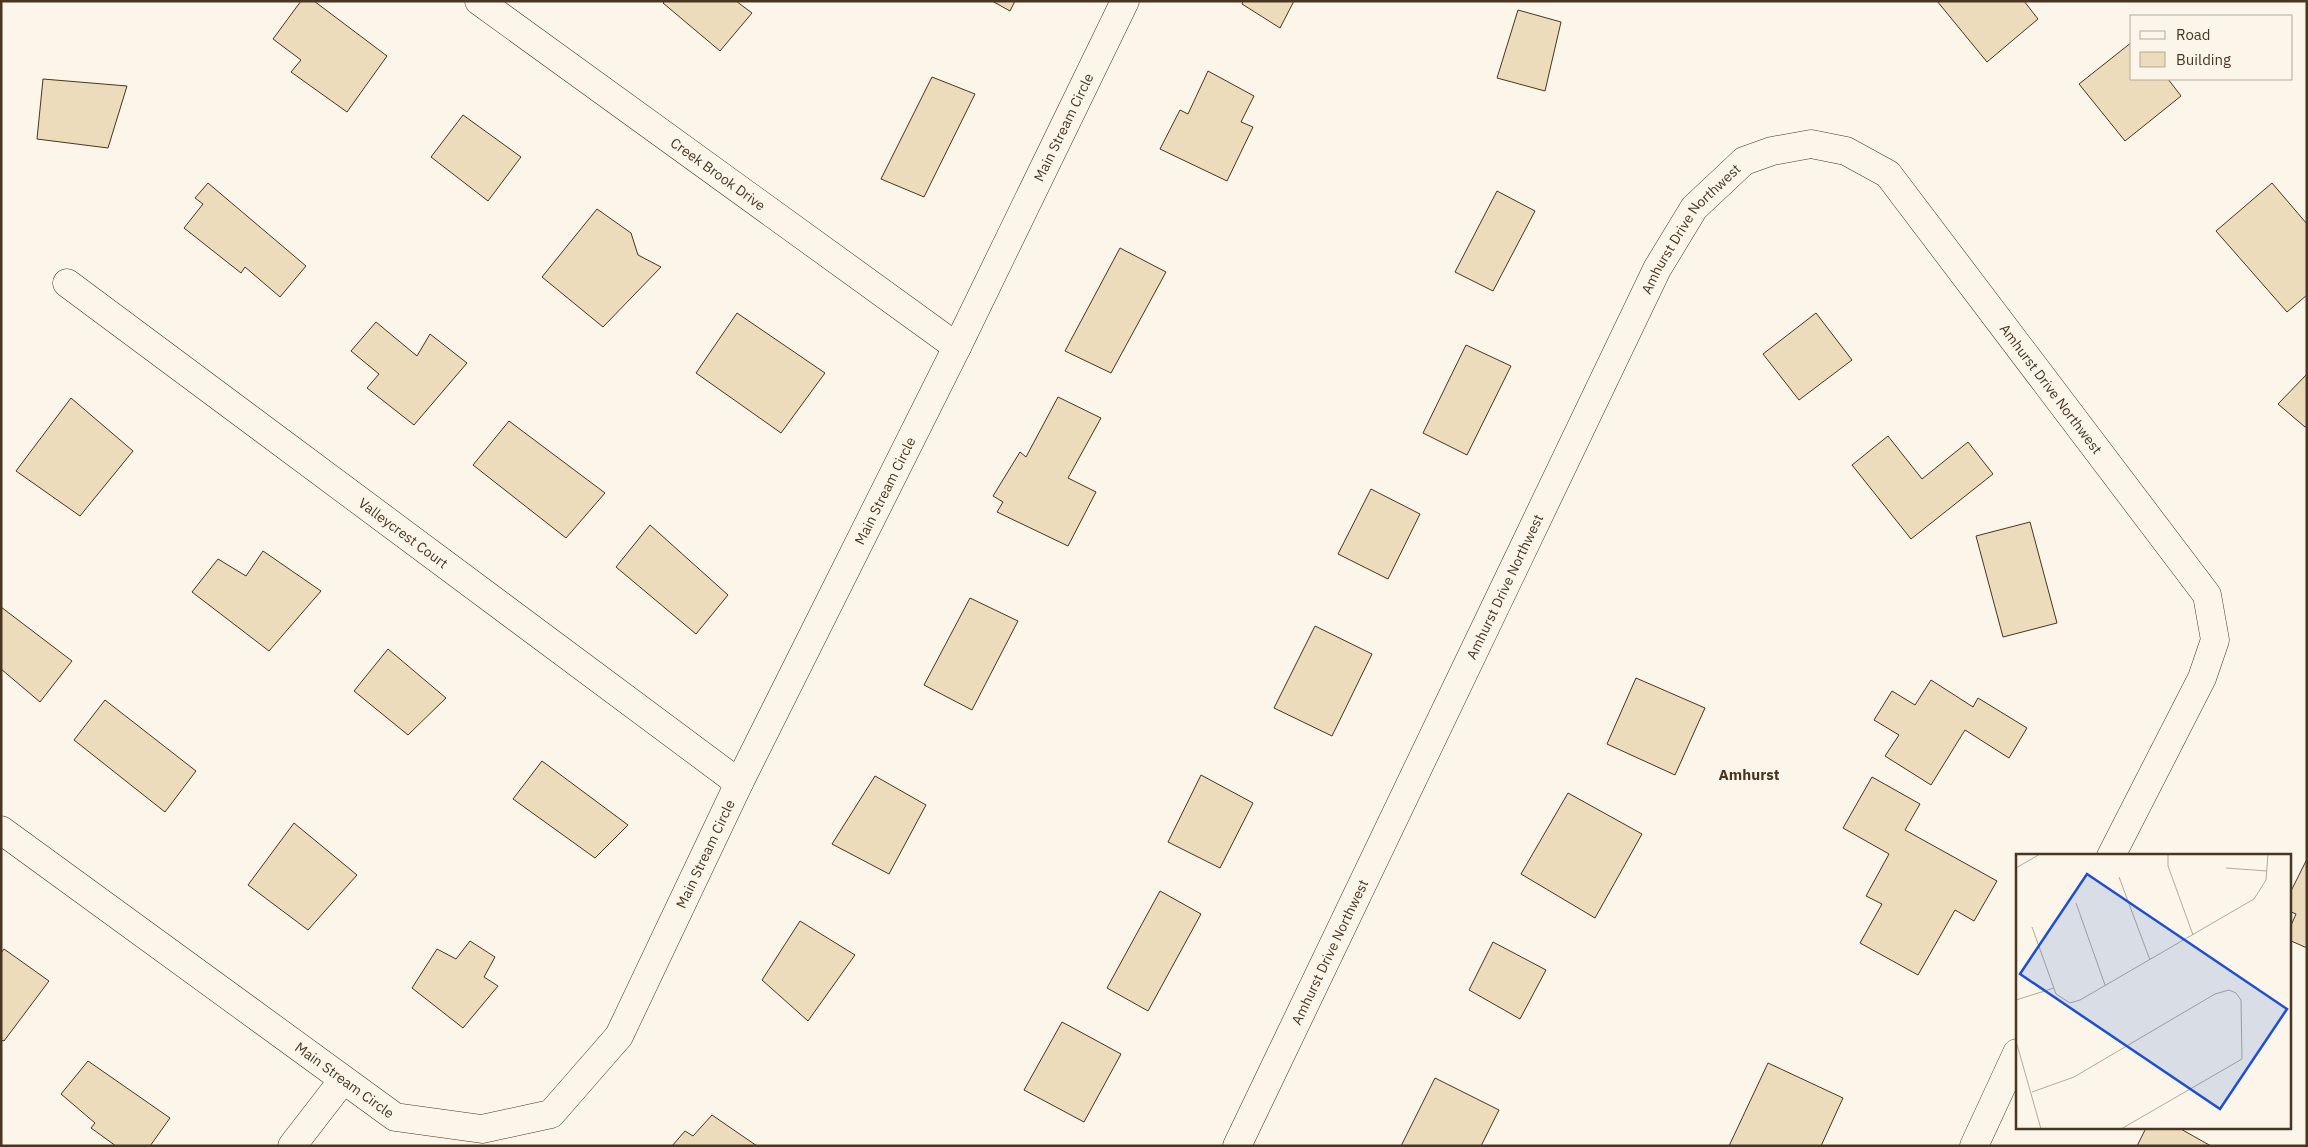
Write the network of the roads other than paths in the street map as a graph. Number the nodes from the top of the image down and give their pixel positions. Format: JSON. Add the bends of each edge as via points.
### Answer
{"nodes":[{"id":1,"x":479,"y":1,"type":"edge"},
{"id":2,"x":1125,"y":1,"type":"edge"},
{"id":3,"x":67,"y":283,"type":"dead end"},
{"id":4,"x":957,"y":348,"type":"junction"},
{"id":5,"x":739,"y":782,"type":"junction"},
{"id":6,"x":1,"y":830,"type":"edge"},
{"id":7,"x":2112,"y":854,"type":"edge"},
{"id":8,"x":2016,"y":1055,"type":"edge"},
{"id":9,"x":343,"y":1080,"type":"junction"},
{"id":10,"x":292,"y":1146,"type":"edge"},
{"id":11,"x":1237,"y":1146,"type":"edge"},
{"id":12,"x":1974,"y":1146,"type":"edge"}],
"edges":[{"from":1,"to":4,"type":"street","name":"Creek Brook Drive"},
{"from":2,"to":4,"type":"street","name":"Main Stream Circle"},
{"from":3,"to":5,"type":"street","name":"Valleycrest Court"},
{"from":4,"to":5,"type":"street","name":"Main Stream Circle"},
{"from":5,"to":9,"type":"street","name":"Main Stream Circle","via":[[619,1036],[551,1114],[482,1129],[395,1116]]},
{"from":6,"to":9,"type":"street","name":"Main Stream Circle"},
{"from":7,"to":11,"type":"street","name":"Amhurst Drive Northwest","via":[[2202,678],[2215,640],[2207,595],[1888,174],[1846,151],[1811,144],[1772,151],[1744,161],[1694,208],[1657,269]]},
{"from":8,"to":12,"type":"street"},
{"from":9,"to":10,"type":"street"}]}
